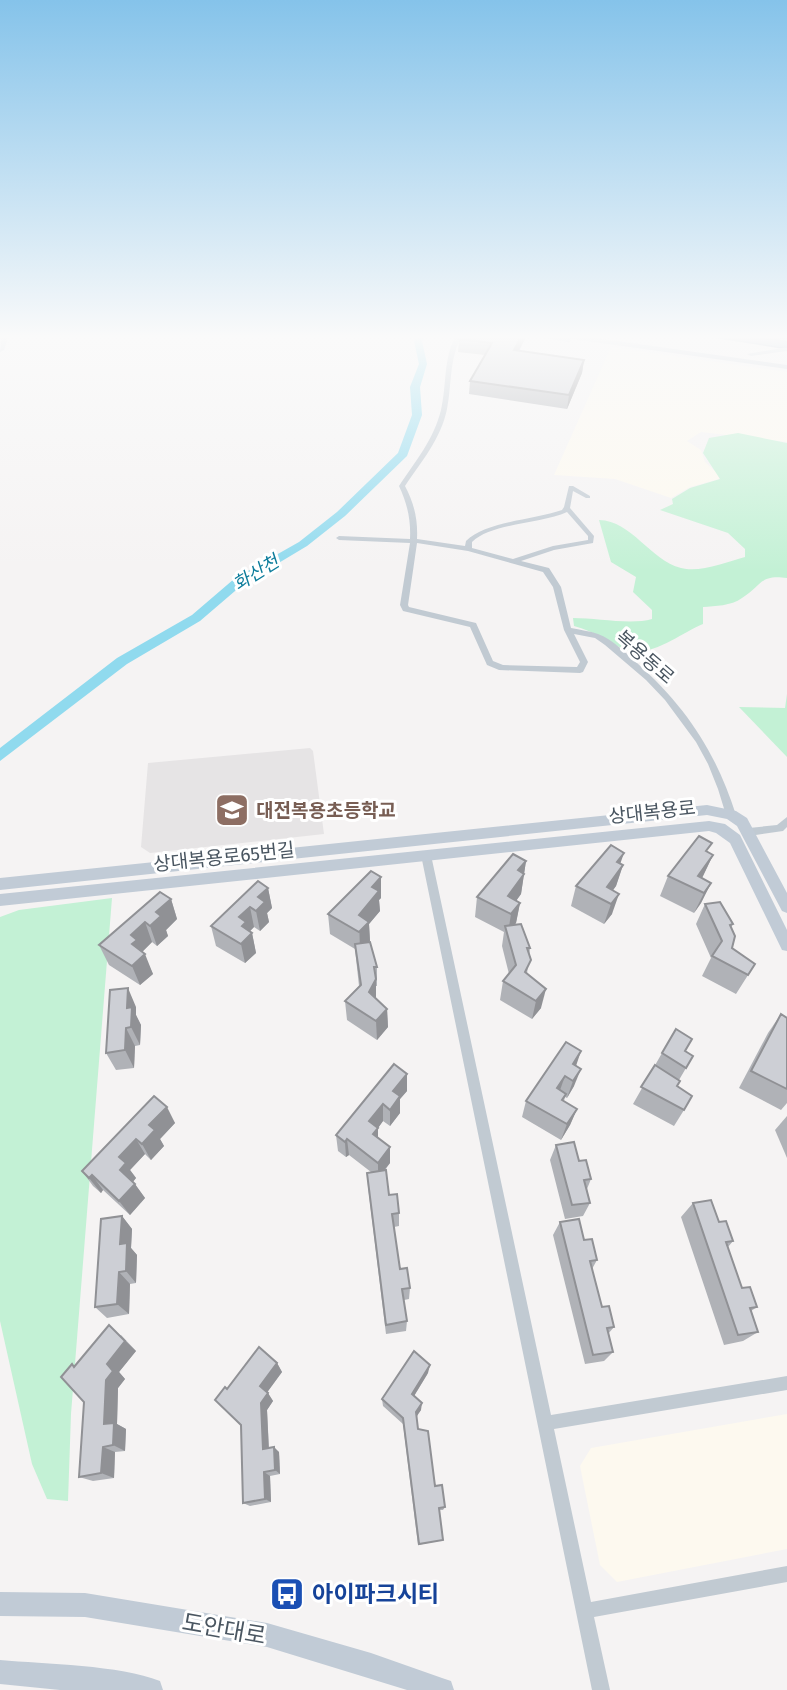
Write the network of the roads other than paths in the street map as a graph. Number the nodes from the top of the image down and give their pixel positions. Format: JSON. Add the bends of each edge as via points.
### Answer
{"nodes":[{"id":1,"x":442,"y":414,"type":"edge"},
{"id":2,"x":588,"y":497,"type":"dead end"},
{"id":3,"x":567,"y":508,"type":"junction"},
{"id":4,"x":339,"y":538,"type":"dead end"},
{"id":5,"x":416,"y":540,"type":"junction"},
{"id":6,"x":469,"y":549,"type":"junction"},
{"id":7,"x":513,"y":561,"type":"junction"},
{"id":8,"x":568,"y":630,"type":"junction"},
{"id":9,"x":731,"y":815,"type":"junction"},
{"id":10,"x":787,"y":821,"type":"edge"},
{"id":11,"x":749,"y":832,"type":"junction"},
{"id":12,"x":450,"y":846,"type":"junction"},
{"id":13,"x":426,"y":855,"type":"junction"},
{"id":14,"x":0,"y":884,"type":"edge"},
{"id":15,"x":0,"y":900,"type":"edge"},
{"id":16,"x":787,"y":907,"type":"edge"},
{"id":17,"x":787,"y":945,"type":"edge"},
{"id":18,"x":787,"y":1383,"type":"edge"},
{"id":19,"x":545,"y":1423,"type":"junction"},
{"id":20,"x":787,"y":1574,"type":"edge"},
{"id":21,"x":0,"y":1604,"type":"edge"},
{"id":22,"x":584,"y":1611,"type":"junction"},
{"id":23,"x":0,"y":1672,"type":"edge"},
{"id":24,"x":151,"y":1690,"type":"edge"},
{"id":25,"x":442,"y":1690,"type":"edge"},
{"id":26,"x":601,"y":1690,"type":"edge"}],
"edges":[{"from":1,"to":5,"type":"street","via":[[402,486],[411,502]]},
{"from":2,"to":3,"type":"street","via":[[571,487]]},
{"from":3,"to":6,"type":"street","via":[[536,522],[477,533],[468,542]]},
{"from":3,"to":7,"type":"street","via":[[591,542]]},
{"from":4,"to":5,"type":"street"},
{"from":5,"to":6,"type":"street"},
{"from":5,"to":8,"type":"street","via":[[406,609],[473,625],[494,666],[580,670],[584,662]]},
{"from":6,"to":7,"type":"street"},
{"from":7,"to":8,"type":"street","via":[[550,574],[558,587]]},
{"from":8,"to":9,"type":"street","name":"복용동로","via":[[608,643],[677,707],[706,750]]},
{"from":9,"to":11,"type":"street"},
{"from":9,"to":12,"type":"street","name":"상대복용로","via":[[707,810]]},
{"from":10,"to":11,"type":"street","via":[[780,828]]},
{"from":11,"to":16,"type":"street"},
{"from":12,"to":13,"type":"street","name":"상대복용로65번길"},
{"from":12,"to":14,"type":"street","name":"상대복용로65번길"},
{"from":12,"to":17,"type":"street","name":"상대복용로","via":[[720,828],[735,839]]},
{"from":13,"to":15,"type":"street","name":"상대복용로65번길"},
{"from":13,"to":19,"type":"street"},
{"from":18,"to":19,"type":"street"},
{"from":19,"to":22,"type":"street"},
{"from":20,"to":22,"type":"street"},
{"from":21,"to":25,"type":"street","name":"도안대로","via":[[85,1605],[272,1636]]},
{"from":22,"to":26,"type":"street"},
{"from":23,"to":24,"type":"street"}]}
